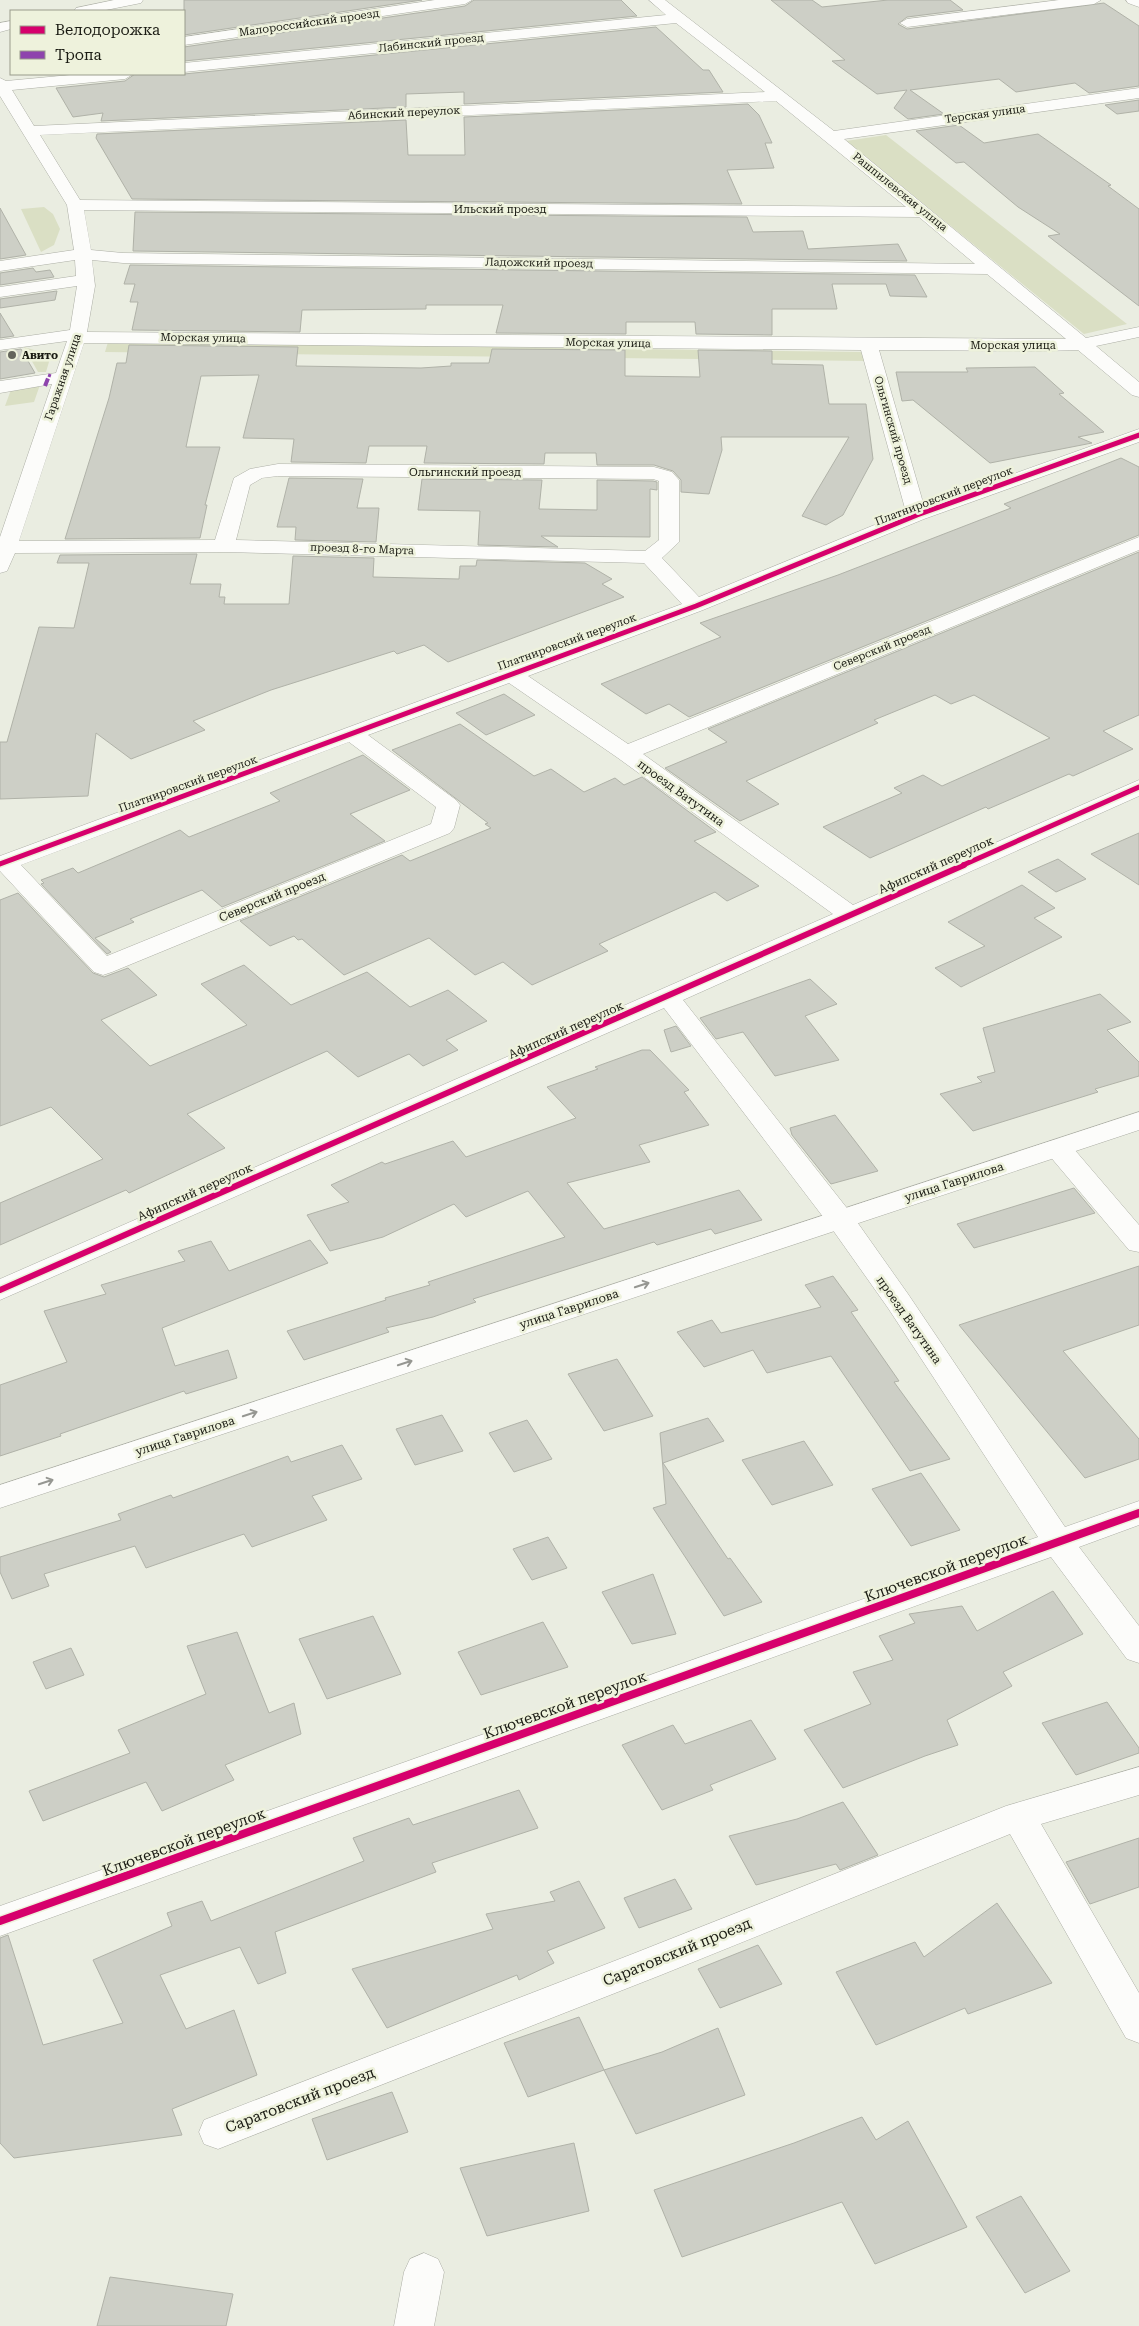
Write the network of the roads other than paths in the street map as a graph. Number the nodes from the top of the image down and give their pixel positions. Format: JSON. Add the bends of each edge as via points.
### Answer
{"nodes":[{"id":1,"x":136,"y":0,"type":"edge"},
{"id":2,"x":465,"y":0,"type":"edge"},
{"id":3,"x":656,"y":0,"type":"edge"},
{"id":4,"x":1094,"y":0,"type":"edge"},
{"id":5,"x":1134,"y":0,"type":"edge"},
{"id":6,"x":1139,"y":3,"type":"edge"},
{"id":7,"x":86,"y":10,"type":"edge"},
{"id":8,"x":678,"y":18,"type":"junction"},
{"id":9,"x":907,"y":23,"type":"dead end"},
{"id":10,"x":185,"y":41,"type":"edge"},
{"id":11,"x":185,"y":68,"type":"edge"},
{"id":12,"x":113,"y":75,"type":"edge"},
{"id":13,"x":1,"y":84,"type":"edge"},
{"id":14,"x":1139,"y":93,"type":"edge"},
{"id":15,"x":780,"y":96,"type":"junction"},
{"id":16,"x":28,"y":131,"type":"junction"},
{"id":17,"x":831,"y":136,"type":"junction"},
{"id":18,"x":75,"y":205,"type":"junction"},
{"id":19,"x":924,"y":212,"type":"junction"},
{"id":20,"x":83,"y":254,"type":"junction"},
{"id":21,"x":0,"y":266,"type":"edge"},
{"id":22,"x":994,"y":269,"type":"junction"},
{"id":23,"x":85,"y":280,"type":"junction"},
{"id":24,"x":0,"y":292,"type":"edge"},
{"id":25,"x":1139,"y":332,"type":"edge"},
{"id":26,"x":77,"y":336,"type":"junction"},
{"id":27,"x":1081,"y":344,"type":"junction"},
{"id":28,"x":0,"y":345,"type":"edge"},
{"id":29,"x":869,"y":346,"type":"junction"},
{"id":30,"x":63,"y":377,"type":"junction"},
{"id":31,"x":1136,"y":386,"type":"edge"},
{"id":32,"x":0,"y":387,"type":"edge"},
{"id":33,"x":1139,"y":435,"type":"edge"},
{"id":34,"x":917,"y":515,"type":"junction"},
{"id":35,"x":1139,"y":543,"type":"edge"},
{"id":36,"x":224,"y":546,"type":"junction"},
{"id":37,"x":650,"y":557,"type":"junction"},
{"id":38,"x":2,"y":559,"type":"edge"},
{"id":39,"x":696,"y":606,"type":"junction"},
{"id":40,"x":510,"y":674,"type":"junction"},
{"id":41,"x":352,"y":734,"type":"junction"},
{"id":42,"x":626,"y":753,"type":"junction"},
{"id":43,"x":1139,"y":787,"type":"edge"},
{"id":44,"x":3,"y":863,"type":"edge"},
{"id":45,"x":850,"y":916,"type":"junction"},
{"id":46,"x":668,"y":997,"type":"junction"},
{"id":47,"x":1139,"y":1121,"type":"edge"},
{"id":48,"x":1058,"y":1148,"type":"junction"},
{"id":49,"x":840,"y":1219,"type":"junction"},
{"id":50,"x":1139,"y":1243,"type":"edge"},
{"id":51,"x":0,"y":1290,"type":"edge"},
{"id":52,"x":0,"y":1497,"type":"edge"},
{"id":53,"x":1139,"y":1513,"type":"edge"},
{"id":54,"x":1057,"y":1542,"type":"junction"},
{"id":55,"x":1139,"y":1650,"type":"edge"},
{"id":56,"x":1139,"y":1781,"type":"edge"},
{"id":57,"x":1018,"y":1816,"type":"junction"},
{"id":58,"x":0,"y":1921,"type":"edge"},
{"id":59,"x":1139,"y":2026,"type":"edge"},
{"id":60,"x":218,"y":2132,"type":"dead end"},
{"id":61,"x":424,"y":2272,"type":"dead end"},
{"id":62,"x":414,"y":2326,"type":"edge"}],
"edges":[{"from":1,"to":7,"type":"street"},
{"from":2,"to":10,"type":"street","name":"Малороссийский проезд"},
{"from":3,"to":8,"type":"street","name":"Рашпилевская улица"},
{"from":4,"to":9,"type":"street"},
{"from":5,"to":6,"type":"street"},
{"from":8,"to":11,"type":"street","name":"Лабинский проезд"},
{"from":8,"to":15,"type":"street","name":"Рашпилевская улица"},
{"from":12,"to":13,"type":"street"},
{"from":13,"to":16,"type":"street","name":"Гаражная улица"},
{"from":14,"to":17,"type":"street","name":"Терская улица"},
{"from":15,"to":16,"type":"street","name":"Абинский переулок"},
{"from":15,"to":17,"type":"street","name":"Рашпилевская улица"},
{"from":16,"to":18,"type":"street","name":"Гаражная улица"},
{"from":17,"to":19,"type":"street","name":"Рашпилевская улица"},
{"from":18,"to":19,"type":"street","name":"Ильский проезд"},
{"from":18,"to":20,"type":"street","name":"Гаражная улица"},
{"from":19,"to":22,"type":"street","name":"Рашпилевская улица"},
{"from":20,"to":21,"type":"street"},
{"from":20,"to":22,"type":"street","name":"Ладожский проезд","via":[[123,258]]},
{"from":20,"to":23,"type":"street","name":"Гаражная улица"},
{"from":22,"to":27,"type":"street","name":"Рашпилевская улица"},
{"from":23,"to":24,"type":"street"},
{"from":23,"to":26,"type":"street","name":"Гаражная улица"},
{"from":25,"to":27,"type":"street","name":"Морская улица"},
{"from":26,"to":28,"type":"street","name":"Морская улица"},
{"from":26,"to":29,"type":"street","name":"Морская улица"},
{"from":26,"to":30,"type":"street","name":"Гаражная улица"},
{"from":27,"to":29,"type":"street","name":"Морская улица"},
{"from":27,"to":31,"type":"street","name":"Рашпилевская улица"},
{"from":29,"to":34,"type":"street","name":"Ольгинский проезд"},
{"from":30,"to":32,"type":"street"},
{"from":30,"to":38,"type":"street","name":"Гаражная улица"},
{"from":33,"to":34,"type":"street","name":"Платнировский переулок"},
{"from":34,"to":39,"type":"street","name":"Платнировский переулок"},
{"from":35,"to":42,"type":"street","name":"Северский проезд"},
{"from":36,"to":37,"type":"street","name":"проезд 8-го Марта"},
{"from":36,"to":37,"type":"street","name":"Ольгинский проезд","via":[[241,482],[257,473],[278,470],[654,473],[669,480],[669,542]]},
{"from":36,"to":38,"type":"street","name":"проезд 8-го Марта"},
{"from":37,"to":39,"type":"street"},
{"from":39,"to":40,"type":"street","name":"Платнировский переулок"},
{"from":40,"to":41,"type":"street","name":"Платнировский переулок"},
{"from":40,"to":42,"type":"street","name":"проезд Ватутина"},
{"from":41,"to":44,"type":"street","name":"Платнировский переулок"},
{"from":41,"to":44,"type":"street","name":"Северский проезд","via":[[448,805],[442,828],[103,967]]},
{"from":42,"to":45,"type":"street","name":"проезд Ватутина"},
{"from":43,"to":45,"type":"street","name":"Афипский переулок"},
{"from":45,"to":46,"type":"street","name":"Афипский переулок"},
{"from":46,"to":49,"type":"street","name":"проезд Ватутина"},
{"from":46,"to":51,"type":"street","name":"Афипский переулок"},
{"from":47,"to":48,"type":"street","name":"улица Гаврилова"},
{"from":48,"to":49,"type":"street","name":"улица Гаврилова"},
{"from":48,"to":50,"type":"street"},
{"from":52,"to":49,"type":"street","name":"улица Гаврилова","one_way":true},
{"from":49,"to":54,"type":"street","name":"проезд Ватутина"},
{"from":53,"to":54,"type":"street","name":"Ключевской переулок"},
{"from":54,"to":55,"type":"street","name":"проезд Ватутина"},
{"from":54,"to":58,"type":"street","name":"Ключевской переулок"},
{"from":56,"to":57,"type":"street","name":"Саратовский проезд"},
{"from":57,"to":59,"type":"street"},
{"from":57,"to":60,"type":"street","name":"Саратовский проезд"},
{"from":61,"to":62,"type":"street"}]}
